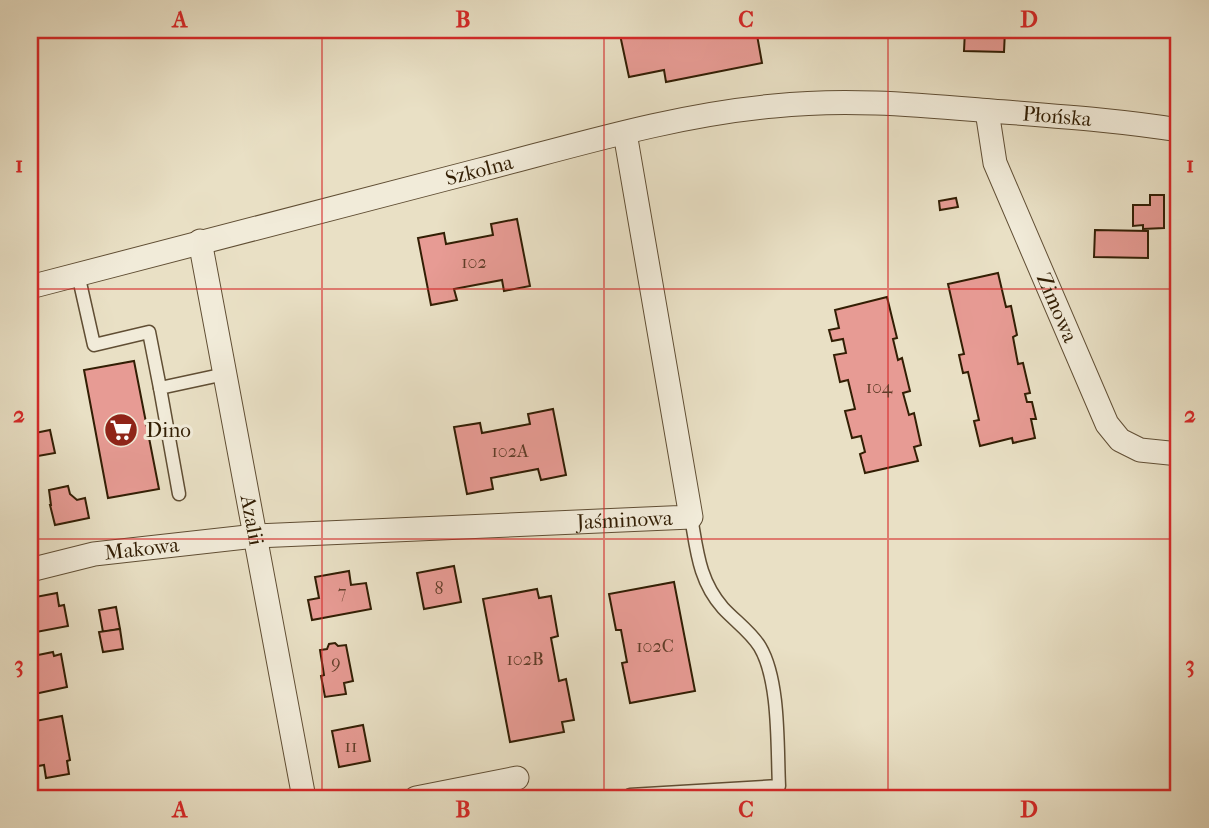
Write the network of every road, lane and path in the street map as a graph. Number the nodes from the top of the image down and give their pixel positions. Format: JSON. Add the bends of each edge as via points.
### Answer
{"nodes":[{"id":1,"x":930,"y":111,"type":"joint"},
{"id":2,"x":987,"y":111,"type":"junction"},
{"id":3,"x":1179,"y":130,"type":"edge"},
{"id":4,"x":625,"y":133,"type":"junction"},
{"id":5,"x":200,"y":241,"type":"junction"},
{"id":6,"x":78,"y":274,"type":"junction"},
{"id":7,"x":30,"y":288,"type":"edge"},
{"id":8,"x":225,"y":374,"type":"junction"},
{"id":9,"x":160,"y":388,"type":"junction"},
{"id":10,"x":1179,"y":454,"type":"edge"},
{"id":11,"x":179,"y":494,"type":"dead end"},
{"id":12,"x":691,"y":517,"type":"junction"},
{"id":13,"x":256,"y":536,"type":"junction"},
{"id":14,"x":30,"y":570,"type":"edge"},
{"id":15,"x":517,"y":778,"type":"dead end"},
{"id":16,"x":304,"y":798,"type":"edge"},
{"id":17,"x":416,"y":798,"type":"edge"},
{"id":18,"x":630,"y":798,"type":"edge"}],
"edges":[{"from":1,"to":2,"type":"street","name":"Płońska"},
{"from":1,"to":4,"type":"street","name":"Szkolna","via":[[840,102],[774,106]]},
{"from":2,"to":3,"type":"street","name":"Płońska"},
{"from":2,"to":10,"type":"street","name":"Zimowa","via":[[995,163],[1107,424],[1120,440],[1140,450]]},
{"from":4,"to":5,"type":"street","name":"Szkolna"},
{"from":4,"to":12,"type":"street","name":"Jaśminowa"},
{"from":5,"to":6,"type":"street","name":"Szkolna"},
{"from":5,"to":8,"type":"street","name":"Azalii"},
{"from":6,"to":7,"type":"street","name":"Szkolna"},
{"from":6,"to":9,"type":"lane","via":[[94,345],[149,332]]},
{"from":8,"to":9,"type":"lane"},
{"from":8,"to":13,"type":"street","name":"Azalii"},
{"from":9,"to":11,"type":"lane"},
{"from":12,"to":13,"type":"street","name":"Jaśminowa"},
{"from":12,"to":18,"type":"lane","via":[[707,588],[760,647],[770,673],[779,786],[630,794]]},
{"from":13,"to":14,"type":"street","name":"Makowa","via":[[94,554]]},
{"from":13,"to":16,"type":"street","name":"Azalii"},
{"from":15,"to":17,"type":"street"}]}
